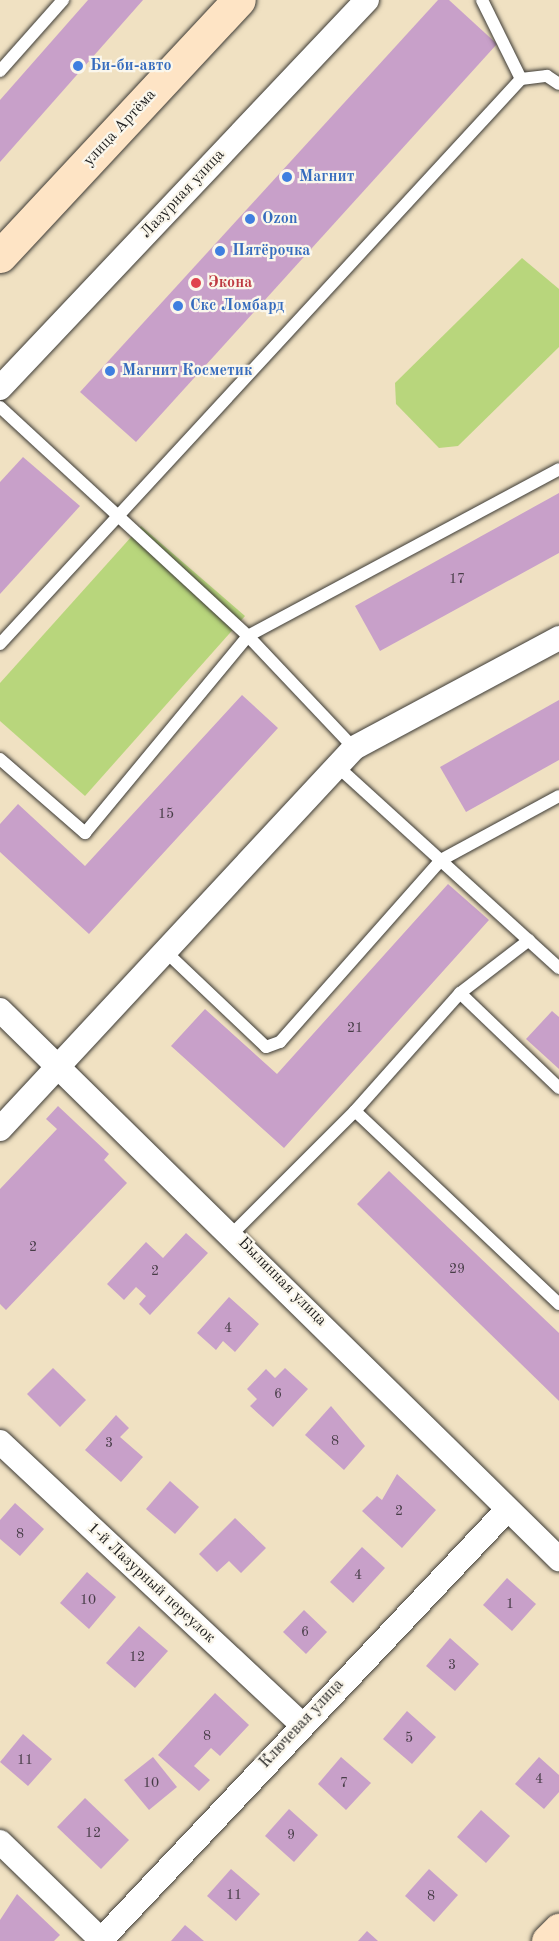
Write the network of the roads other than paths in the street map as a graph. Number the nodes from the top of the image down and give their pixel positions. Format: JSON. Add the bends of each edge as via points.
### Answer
{"nodes":[{"id":1,"x":63,"y":0,"type":"edge"},
{"id":2,"x":239,"y":0,"type":"edge"},
{"id":3,"x":367,"y":0,"type":"edge"},
{"id":4,"x":482,"y":0,"type":"edge"},
{"id":5,"x":0,"y":70,"type":"edge"},
{"id":6,"x":521,"y":79,"type":"junction"},
{"id":7,"x":559,"y":84,"type":"edge"},
{"id":8,"x":0,"y":256,"type":"edge"},
{"id":9,"x":0,"y":388,"type":"edge"},
{"id":10,"x":0,"y":407,"type":"edge"},
{"id":11,"x":559,"y":469,"type":"edge"},
{"id":12,"x":119,"y":514,"type":"junction"},
{"id":13,"x":248,"y":636,"type":"junction"},
{"id":14,"x":559,"y":638,"type":"edge"},
{"id":15,"x":0,"y":644,"type":"edge"},
{"id":16,"x":354,"y":748,"type":"junction"},
{"id":17,"x":4,"y":763,"type":"edge"},
{"id":18,"x":338,"y":766,"type":"junction"},
{"id":19,"x":0,"y":777,"type":"edge"},
{"id":20,"x":559,"y":796,"type":"edge"},
{"id":21,"x":441,"y":860,"type":"junction"},
{"id":22,"x":529,"y":940,"type":"junction"},
{"id":23,"x":166,"y":952,"type":"junction"},
{"id":24,"x":557,"y":963,"type":"edge"},
{"id":25,"x":460,"y":993,"type":"junction"},
{"id":26,"x":0,"y":1010,"type":"edge"},
{"id":27,"x":61,"y":1067,"type":"junction"},
{"id":28,"x":559,"y":1088,"type":"edge"},
{"id":29,"x":355,"y":1112,"type":"junction"},
{"id":30,"x":0,"y":1129,"type":"edge"},
{"id":31,"x":233,"y":1233,"type":"junction"},
{"id":32,"x":559,"y":1304,"type":"edge"},
{"id":33,"x":0,"y":1442,"type":"edge"},
{"id":34,"x":507,"y":1510,"type":"junction"},
{"id":35,"x":559,"y":1559,"type":"edge"},
{"id":36,"x":301,"y":1724,"type":"junction"},
{"id":37,"x":0,"y":1842,"type":"edge"},
{"id":38,"x":559,"y":1930,"type":"edge"},
{"id":39,"x":101,"y":1941,"type":"edge"},
{"id":40,"x":548,"y":1941,"type":"edge"}],
"edges":[{"from":1,"to":5,"type":"lane"},
{"from":2,"to":8,"type":"main road","name":"улица Артёма"},
{"from":3,"to":9,"type":"street","name":"Лазурная улица"},
{"from":4,"to":6,"type":"lane"},
{"from":6,"to":7,"type":"lane","via":[[547,76]]},
{"from":6,"to":12,"type":"lane"},
{"from":10,"to":12,"type":"lane"},
{"from":11,"to":13,"type":"lane"},
{"from":12,"to":13,"type":"lane"},
{"from":12,"to":15,"type":"lane"},
{"from":13,"to":16,"type":"lane"},
{"from":13,"to":17,"type":"lane","via":[[84,833]]},
{"from":14,"to":16,"type":"street"},
{"from":16,"to":18,"type":"street"},
{"from":17,"to":19,"type":"lane"},
{"from":18,"to":21,"type":"lane"},
{"from":18,"to":23,"type":"street"},
{"from":20,"to":21,"type":"lane"},
{"from":21,"to":22,"type":"lane"},
{"from":21,"to":23,"type":"lane","via":[[280,1042],[266,1047]]},
{"from":22,"to":24,"type":"lane"},
{"from":22,"to":25,"type":"lane"},
{"from":23,"to":27,"type":"street"},
{"from":25,"to":28,"type":"lane"},
{"from":25,"to":29,"type":"lane"},
{"from":26,"to":27,"type":"street","name":"Былинная улица"},
{"from":27,"to":30,"type":"street"},
{"from":27,"to":31,"type":"street","name":"Былинная улица"},
{"from":29,"to":31,"type":"lane"},
{"from":29,"to":32,"type":"lane"},
{"from":31,"to":34,"type":"street","name":"Былинная улица"},
{"from":33,"to":36,"type":"street","name":"1-й Лазурный переулок"},
{"from":34,"to":35,"type":"street","name":"Былинная улица"},
{"from":34,"to":36,"type":"street","name":"Ключевая улица"},
{"from":36,"to":39,"type":"street","name":"Ключевая улица"},
{"from":37,"to":39,"type":"street"},
{"from":38,"to":40,"type":"main road"}]}
